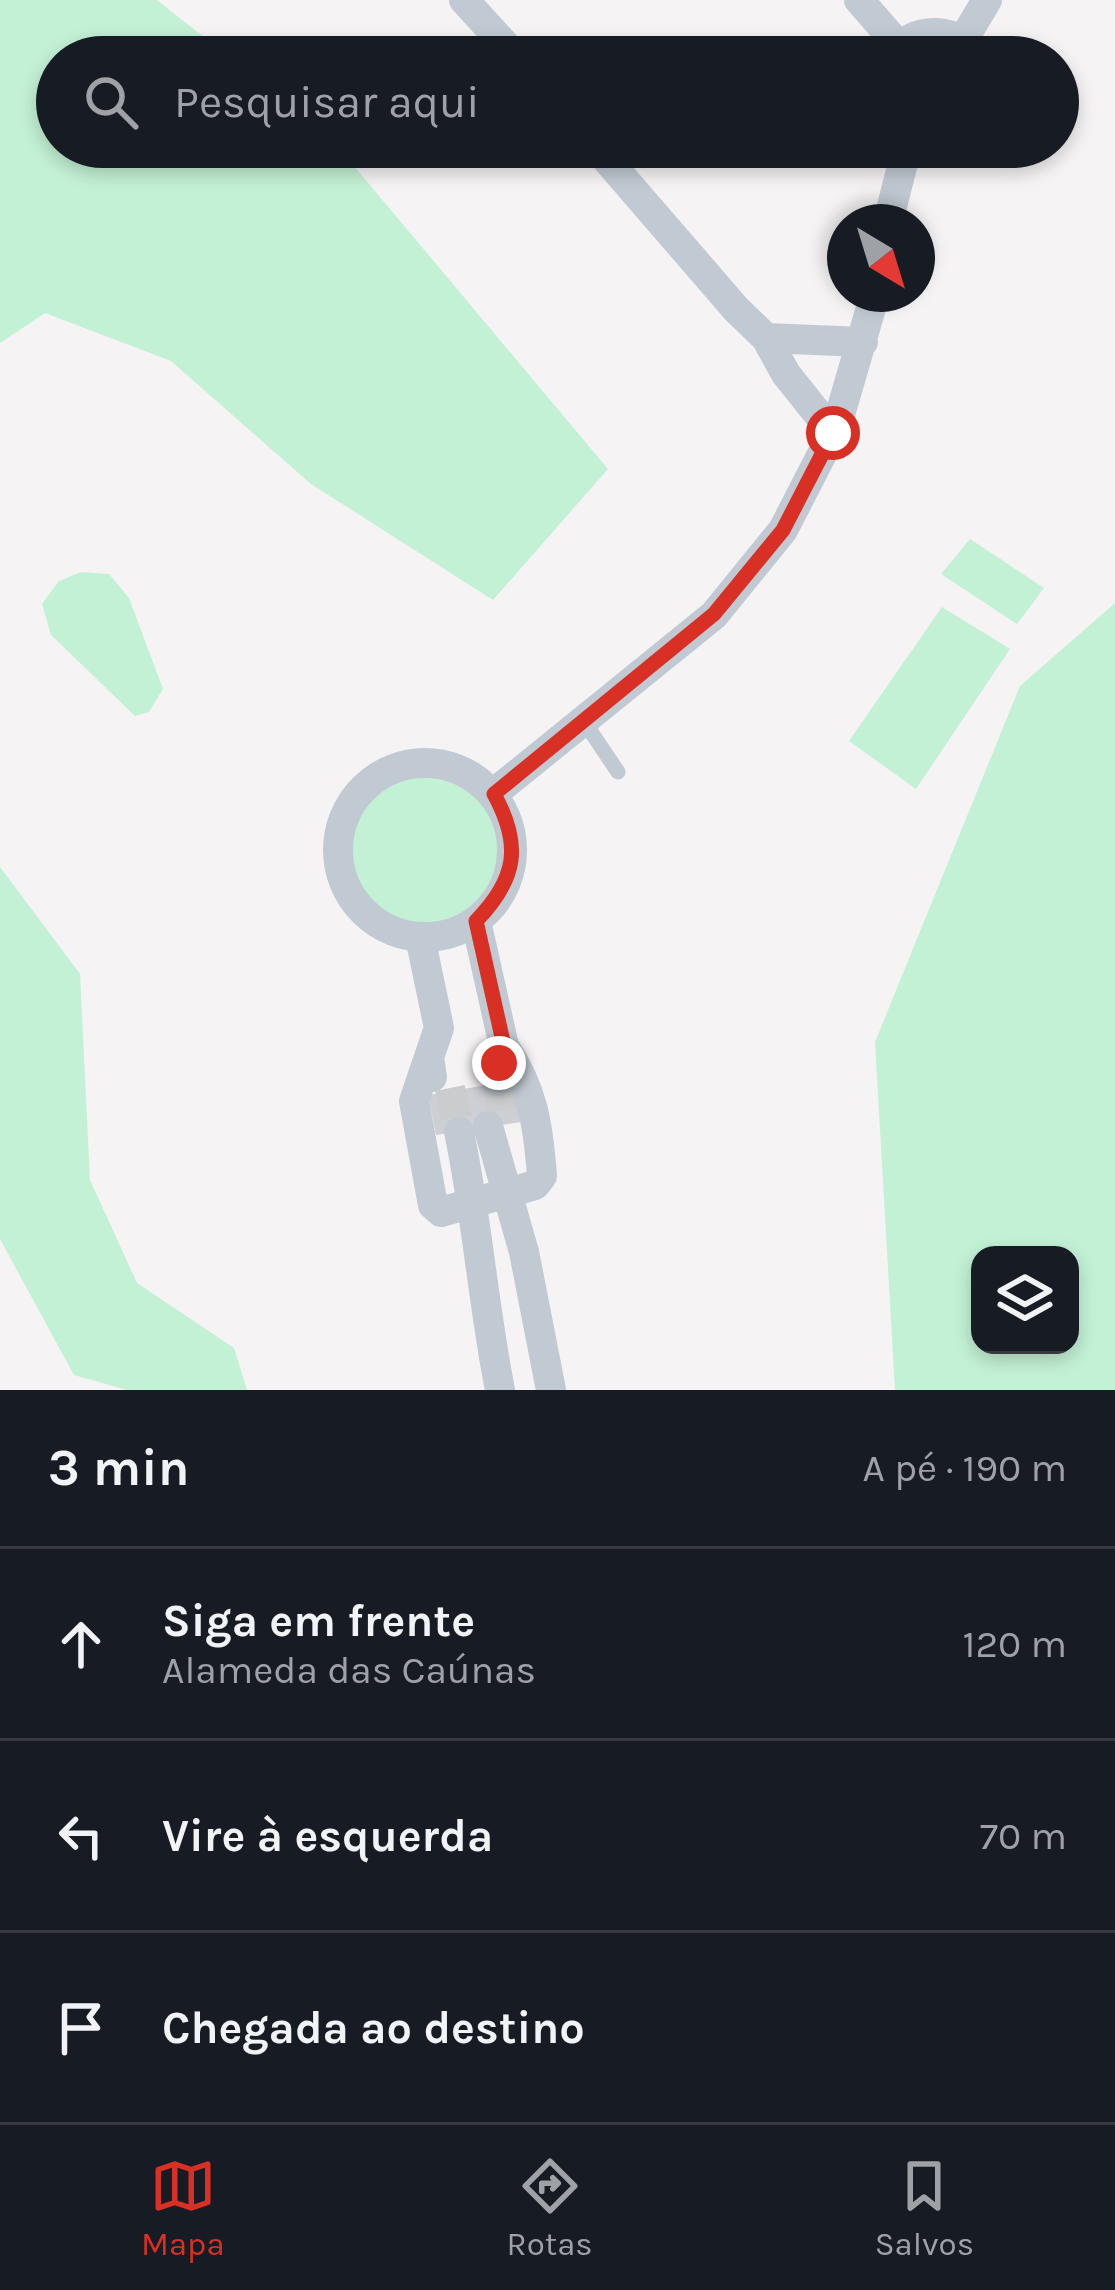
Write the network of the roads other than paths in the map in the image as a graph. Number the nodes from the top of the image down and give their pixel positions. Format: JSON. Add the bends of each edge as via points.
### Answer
{"nodes":[{"id":1,"x":464,"y":0,"type":"edge"},
{"id":2,"x":859,"y":0,"type":"edge"},
{"id":3,"x":987,"y":0,"type":"edge"},
{"id":4,"x":497,"y":36,"type":"edge"},
{"id":5,"x":884,"y":36,"type":"edge"},
{"id":6,"x":976,"y":36,"type":"edge"},
{"id":7,"x":614,"y":168,"type":"edge"},
{"id":8,"x":902,"y":168,"type":"edge"},
{"id":9,"x":893,"y":204,"type":"edge"},
{"id":10,"x":871,"y":312,"type":"edge"},
{"id":11,"x":766,"y":338,"type":"junction"},
{"id":12,"x":863,"y":343,"type":"junction"},
{"id":13,"x":833,"y":433,"type":"junction"},
{"id":14,"x":585,"y":722,"type":"junction"},
{"id":15,"x":619,"y":772,"type":"dead end"},
{"id":16,"x":494,"y":794,"type":"junction"},
{"id":17,"x":476,"y":921,"type":"junction"},
{"id":18,"x":420,"y":937,"type":"junction"},
{"id":19,"x":440,"y":1028,"type":"junction"},
{"id":20,"x":500,"y":1032,"type":"junction"},
{"id":21,"x":429,"y":1057,"type":"junction"},
{"id":22,"x":466,"y":1086,"type":"junction"},
{"id":23,"x":514,"y":1191,"type":"junction"},
{"id":24,"x":465,"y":1205,"type":"junction"},
{"id":25,"x":500,"y":1390,"type":"edge"},
{"id":26,"x":551,"y":1390,"type":"edge"}],
"edges":[{"from":1,"to":4,"type":"street"},
{"from":2,"to":5,"type":"street"},
{"from":3,"to":6,"type":"street"},
{"from":7,"to":11,"type":"street"},
{"from":8,"to":9,"type":"street"},
{"from":10,"to":12,"type":"street"},
{"from":11,"to":12,"type":"street"},
{"from":11,"to":13,"type":"street"},
{"from":12,"to":13,"type":"street"},
{"from":13,"to":14,"type":"street","via":[[783,530],[714,614]]},
{"from":14,"to":15,"type":"lane"},
{"from":14,"to":16,"type":"street"},
{"from":16,"to":17,"type":"street","via":[[513,845],[510,872]]},
{"from":16,"to":18,"type":"street","via":[[446,764],[418,762],[368,784],[350,806],[339,833],[348,891],[391,931]]},
{"from":17,"to":18,"type":"street"},
{"from":17,"to":20,"type":"street"},
{"from":18,"to":19,"type":"street"},
{"from":19,"to":21,"type":"street"},
{"from":19,"to":22,"type":"street"},
{"from":20,"to":22,"type":"street"},
{"from":20,"to":23,"type":"street","via":[[524,1075],[540,1150],[539,1182]]},
{"from":21,"to":22,"type":"street"},
{"from":21,"to":24,"type":"street","via":[[414,1101],[424,1159],[437,1210]]},
{"from":23,"to":24,"type":"street"},
{"from":23,"to":24,"type":"street","via":[[474,1129]]},
{"from":23,"to":26,"type":"street"},
{"from":24,"to":25,"type":"street"}]}
